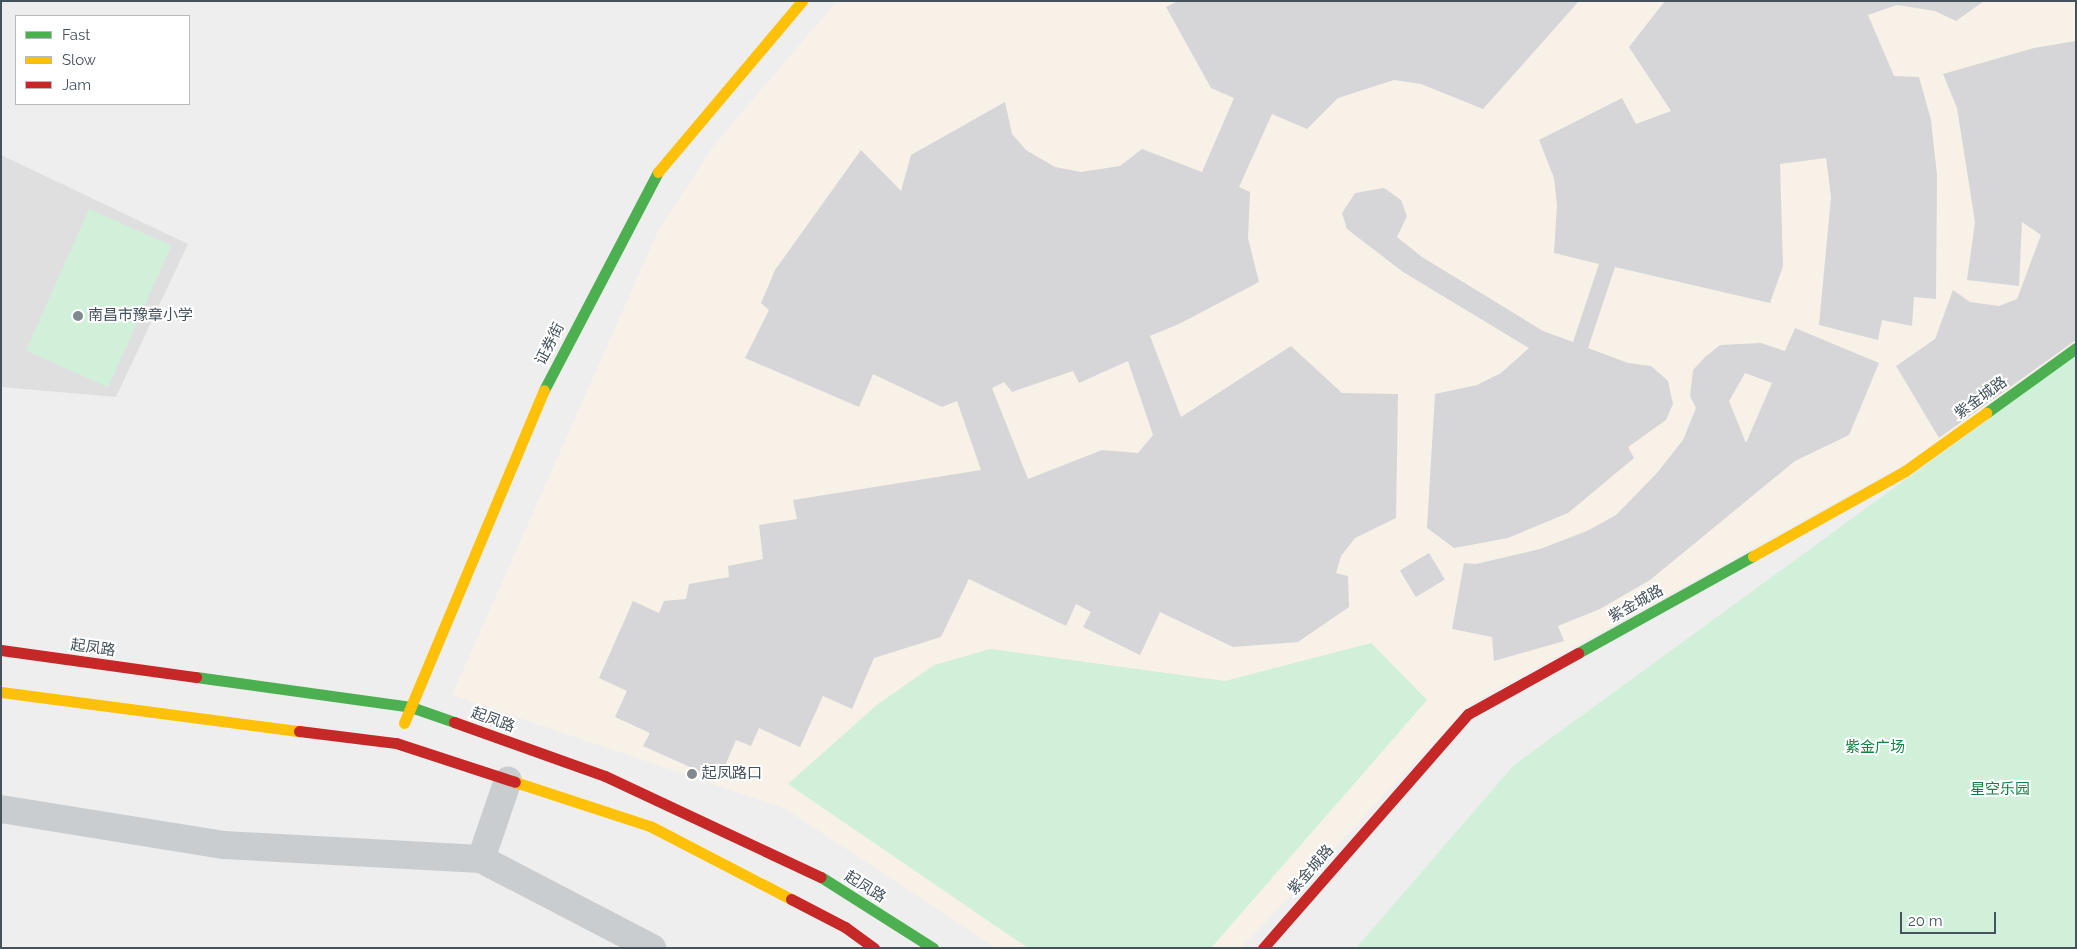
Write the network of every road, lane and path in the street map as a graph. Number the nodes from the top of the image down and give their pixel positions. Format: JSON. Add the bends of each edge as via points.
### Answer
{"nodes":[{"id":1,"x":802,"y":1,"type":"edge"},
{"id":2,"x":2076,"y":348,"type":"edge"},
{"id":3,"x":1,"y":650,"type":"edge"},
{"id":4,"x":1,"y":692,"type":"edge"},
{"id":5,"x":411,"y":707,"type":"junction"},
{"id":6,"x":396,"y":743,"type":"junction"},
{"id":7,"x":508,"y":780,"type":"junction"},
{"id":8,"x":1,"y":809,"type":"edge"},
{"id":9,"x":481,"y":859,"type":"junction"},
{"id":10,"x":652,"y":948,"type":"edge"},
{"id":11,"x":874,"y":948,"type":"edge"},
{"id":12,"x":933,"y":948,"type":"edge"},
{"id":13,"x":1263,"y":948,"type":"edge"}],
"edges":[{"from":1,"to":5,"type":"street","name":"证券街","via":[[658,172],[554,366]]},
{"from":2,"to":13,"type":"street","name":"紫金城路","via":[[1906,471],[1468,714]]},
{"from":3,"to":5,"type":"street","name":"起凤路"},
{"from":4,"to":6,"type":"street"},
{"from":5,"to":6,"type":"street","name":"证券街"},
{"from":5,"to":12,"type":"street","name":"起凤路","via":[[605,776],[808,868]]},
{"from":6,"to":7,"type":"street"},
{"from":7,"to":9,"type":"street"},
{"from":7,"to":11,"type":"street","via":[[650,826],[845,927]]},
{"from":8,"to":9,"type":"street","via":[[224,845]]},
{"from":9,"to":10,"type":"street"}]}
